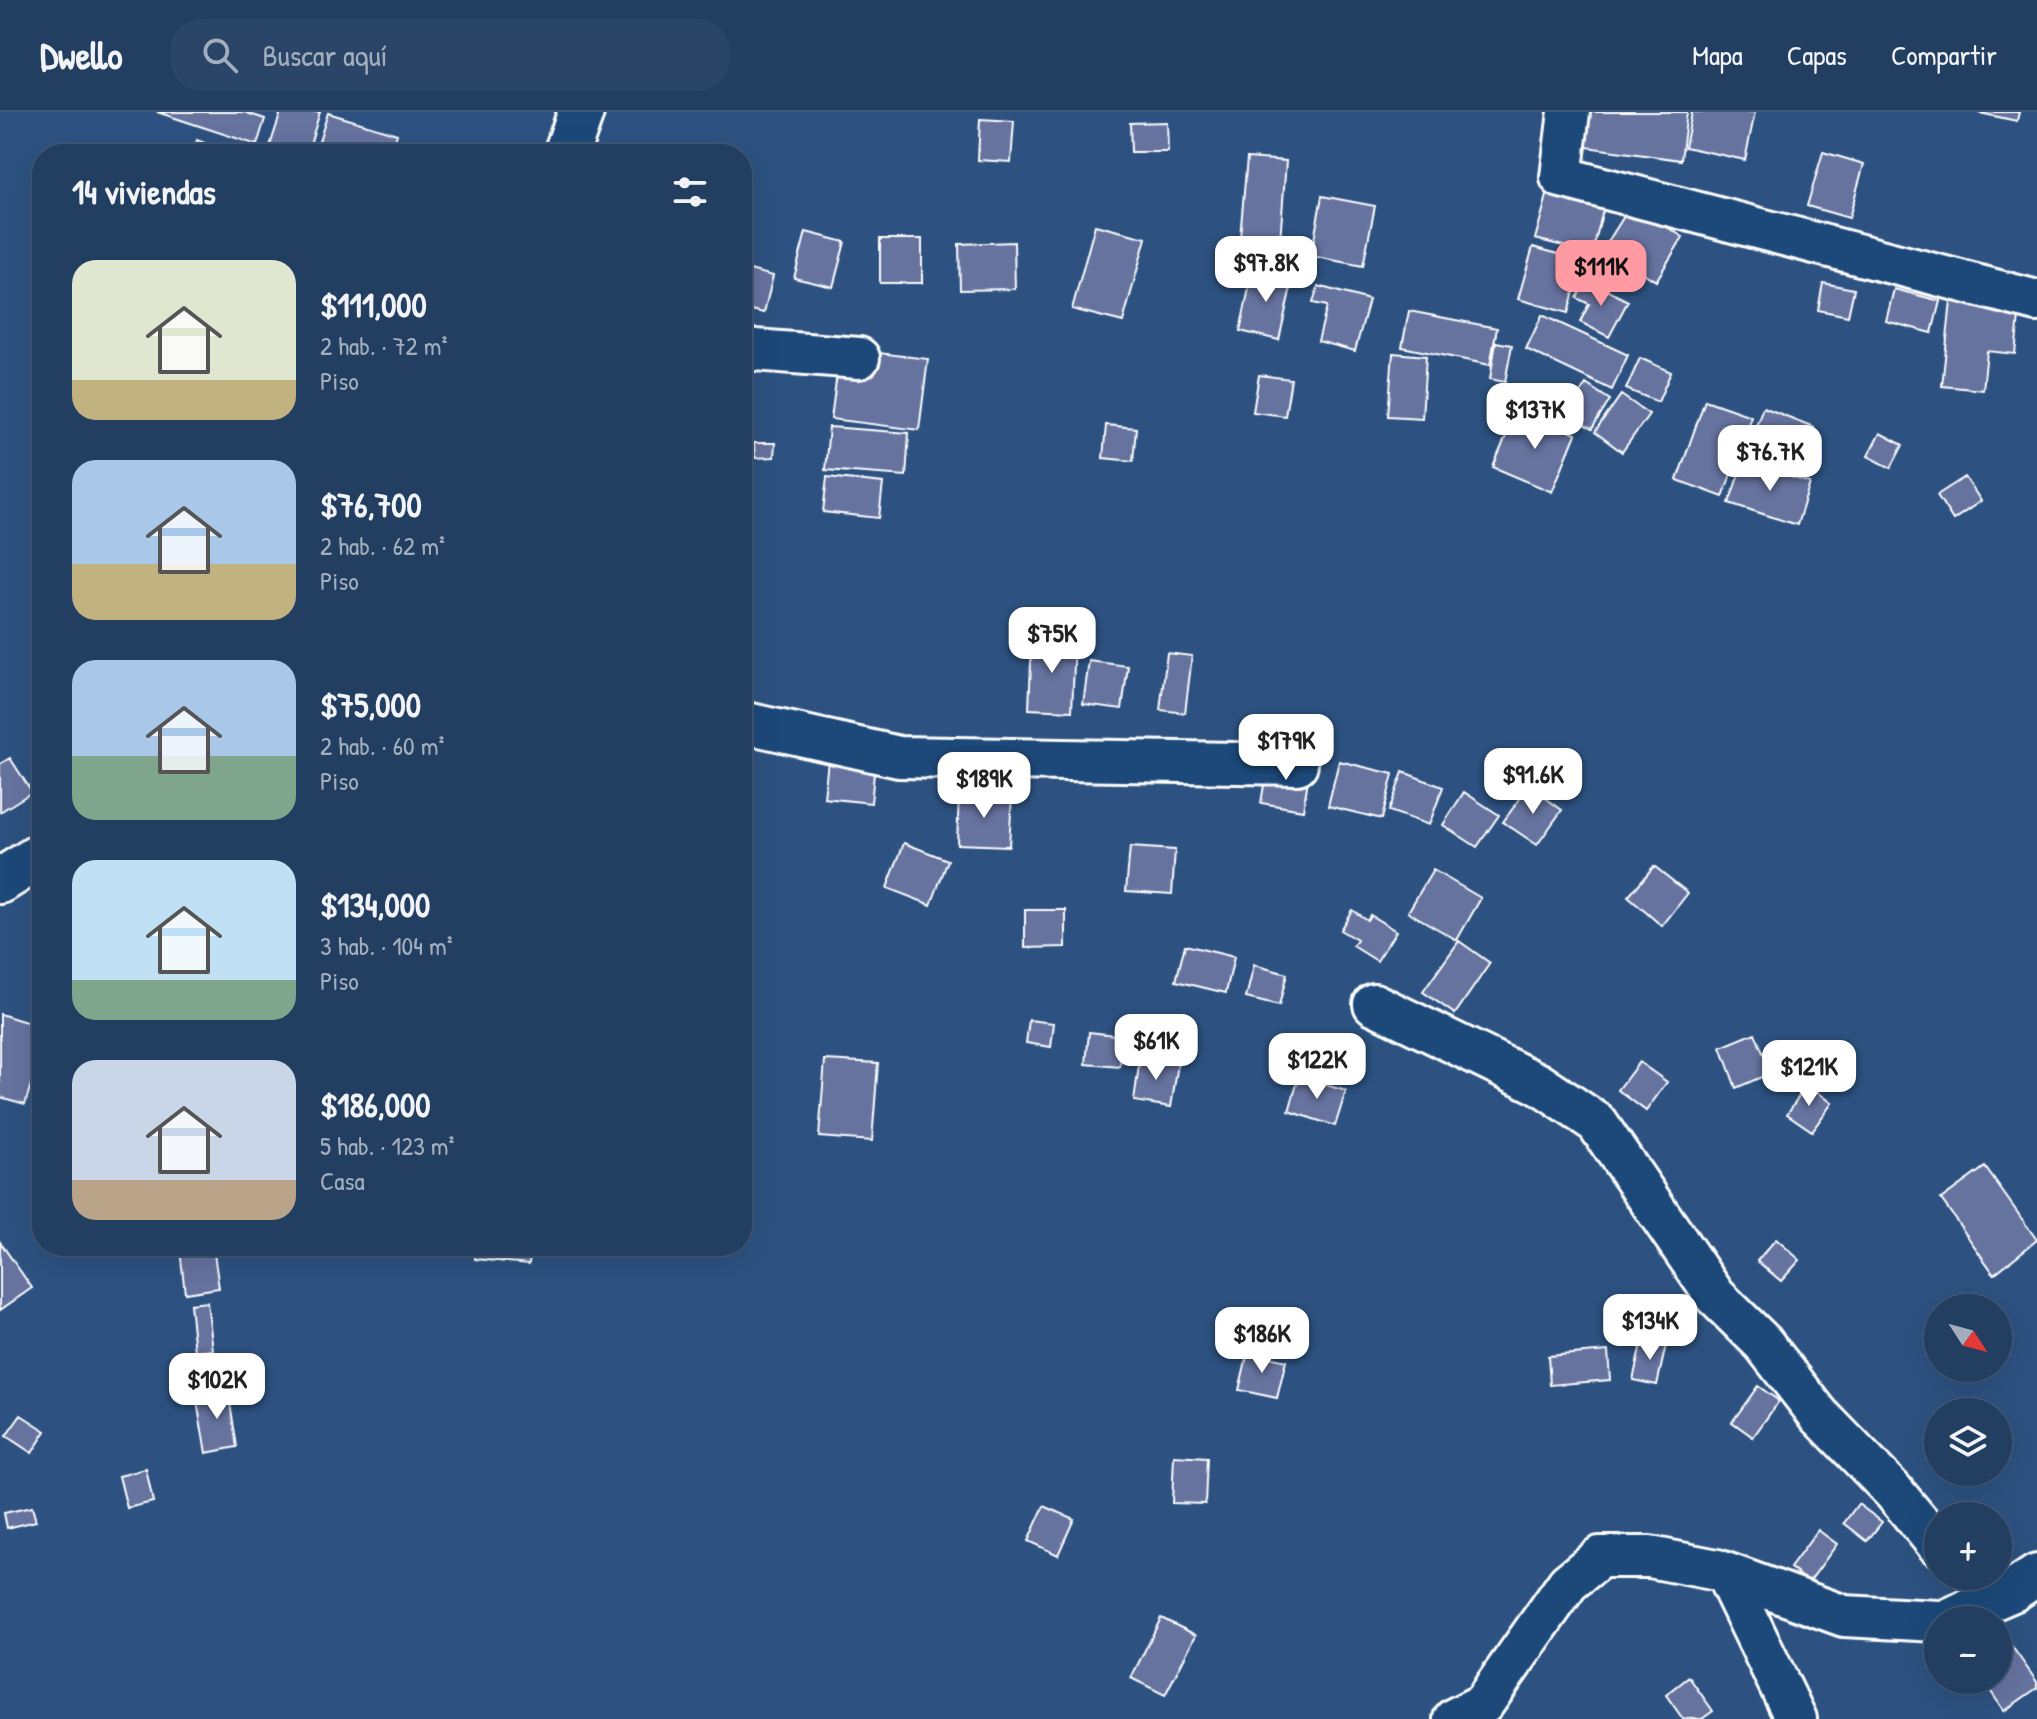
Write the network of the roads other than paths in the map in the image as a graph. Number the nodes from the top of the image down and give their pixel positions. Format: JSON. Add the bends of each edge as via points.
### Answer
{"nodes":[{"id":1,"x":581,"y":112,"type":"edge"},
{"id":2,"x":1569,"y":112,"type":"edge"},
{"id":3,"x":570,"y":144,"type":"edge"},
{"id":4,"x":2037,"y":301,"type":"edge"},
{"id":5,"x":752,"y":350,"type":"edge"},
{"id":6,"x":859,"y":358,"type":"dead end"},
{"id":7,"x":752,"y":724,"type":"edge"},
{"id":8,"x":1297,"y":764,"type":"dead end"},
{"id":9,"x":32,"y":861,"type":"edge"},
{"id":10,"x":0,"y":881,"type":"edge"},
{"id":11,"x":1374,"y":1004,"type":"dead end"},
{"id":12,"x":1924,"y":1528,"type":"edge"},
{"id":13,"x":1726,"y":1574,"type":"junction"},
{"id":14,"x":2037,"y":1575,"type":"edge"},
{"id":15,"x":1962,"y":1601,"type":"edge"},
{"id":16,"x":1924,"y":1620,"type":"edge"},
{"id":17,"x":1454,"y":1719,"type":"edge"},
{"id":18,"x":1796,"y":1719,"type":"edge"}],
"edges":[{"from":1,"to":3,"type":"main road"},
{"from":2,"to":4,"type":"street","via":[[1561,177]]},
{"from":5,"to":6,"type":"street"},
{"from":7,"to":8,"type":"street","via":[[899,757]]},
{"from":9,"to":10,"type":"main road"},
{"from":11,"to":12,"type":"street","via":[[1539,1084],[1597,1123],[1715,1296],[1763,1343],[1819,1415]]},
{"from":13,"to":16,"type":"street","via":[[1844,1616]]},
{"from":13,"to":17,"type":"street","via":[[1650,1557],[1600,1557],[1568,1583],[1483,1704]]},
{"from":13,"to":18,"type":"street"},
{"from":14,"to":15,"type":"street","via":[[2013,1591]]}]}
